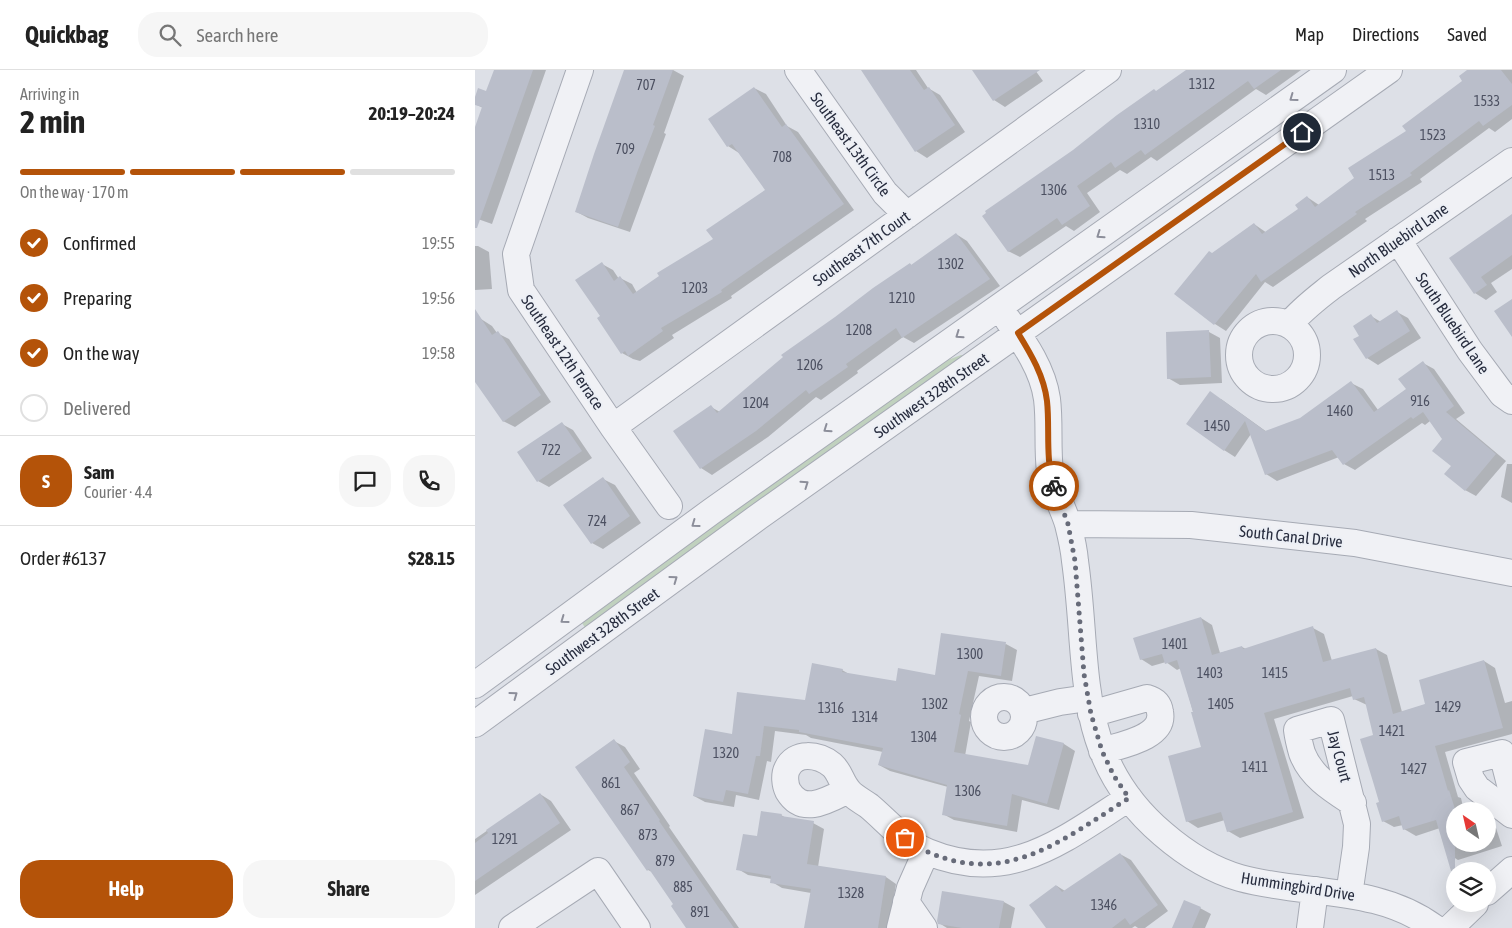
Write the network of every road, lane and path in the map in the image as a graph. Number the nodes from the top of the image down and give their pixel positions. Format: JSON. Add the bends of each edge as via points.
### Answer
{"nodes":[{"id":1,"x":580,"y":70,"type":"edge"},
{"id":2,"x":798,"y":70,"type":"edge"},
{"id":3,"x":1333,"y":70,"type":"edge"},
{"id":4,"x":1389,"y":70,"type":"edge"},
{"id":5,"x":1094,"y":74,"type":"edge"},
{"id":6,"x":1354,"y":80,"type":"edge"},
{"id":7,"x":1512,"y":161,"type":"edge"},
{"id":8,"x":907,"y":215,"type":"junction"},
{"id":9,"x":1398,"y":240,"type":"junction"},
{"id":10,"x":999,"y":307,"type":"junction"},
{"id":11,"x":1289,"y":325,"type":"dead end"},
{"id":12,"x":1018,"y":333,"type":"junction"},
{"id":13,"x":1512,"y":401,"type":"edge"},
{"id":14,"x":613,"y":427,"type":"junction"},
{"id":15,"x":669,"y":506,"type":"dead end"},
{"id":16,"x":1068,"y":524,"type":"junction"},
{"id":17,"x":1512,"y":572,"type":"edge"},
{"id":18,"x":475,"y":685,"type":"edge"},
{"id":19,"x":1089,"y":706,"type":"junction"},
{"id":20,"x":1024,"y":711,"type":"dead end"},
{"id":21,"x":475,"y":724,"type":"edge"},
{"id":22,"x":1102,"y":751,"type":"junction"},
{"id":23,"x":848,"y":790,"type":"dead end"},
{"id":24,"x":1512,"y":792,"type":"edge"},
{"id":25,"x":1129,"y":798,"type":"junction"},
{"id":26,"x":1353,"y":803,"type":"dead end"},
{"id":27,"x":1512,"y":815,"type":"edge"},
{"id":28,"x":926,"y":852,"type":"junction"},
{"id":29,"x":1512,"y":870,"type":"edge"},
{"id":30,"x":1496,"y":884,"type":"edge"},
{"id":31,"x":1315,"y":890,"type":"junction"},
{"id":32,"x":1349,"y":894,"type":"junction"},
{"id":33,"x":906,"y":902,"type":"junction"},
{"id":34,"x":1467,"y":912,"type":"edge"},
{"id":35,"x":512,"y":928,"type":"edge"},
{"id":36,"x":637,"y":928,"type":"edge"},
{"id":37,"x":900,"y":928,"type":"edge"},
{"id":38,"x":924,"y":928,"type":"edge"},
{"id":39,"x":1310,"y":928,"type":"edge"},
{"id":40,"x":1435,"y":928,"type":"edge"},
{"id":41,"x":1450,"y":928,"type":"edge"}],
"edges":[{"from":1,"to":14,"type":"street","name":"Southeast 12th Terrace","via":[[516,254],[521,290]]},
{"from":2,"to":8,"type":"street","name":"Southeast 13th Circle","via":[[885,192]]},
{"from":3,"to":10,"type":"street","name":"Southwest 328th Street","one_way":true},
{"from":4,"to":6,"type":"street","name":"Southwest 328th Street"},
{"from":5,"to":8,"type":"street","name":"Southeast 7th Court"},
{"from":6,"to":12,"type":"street","name":"Southwest 328th Street"},
{"from":7,"to":9,"type":"street","name":"North Bluebird Lane"},
{"from":8,"to":14,"type":"street","name":"Southeast 7th Court"},
{"from":9,"to":11,"type":"street","name":"North Bluebird Lane","via":[[1311,302]]},
{"from":9,"to":13,"type":"street","name":"South Bluebird Lane","via":[[1470,351],[1502,394]]},
{"from":10,"to":12,"type":"street","name":"Hummingbird Drive"},
{"from":10,"to":18,"type":"street","name":"Southwest 328th Street","one_way":true},
{"from":12,"to":16,"type":"street","name":"Hummingbird Drive","via":[[1045,387],[1050,474]]},
{"from":21,"to":12,"type":"street","name":"Southwest 328th Street","one_way":true},
{"from":14,"to":15,"type":"street","name":"Southeast 12th Terrace"},
{"from":16,"to":17,"type":"street","name":"South Canal Drive","via":[[1191,525],[1355,543]]},
{"from":16,"to":19,"type":"street","name":"Hummingbird Drive","via":[[1075,561]]},
{"from":19,"to":20,"type":"street","via":[[1060,702]]},
{"from":19,"to":22,"type":"street","name":"Hummingbird Drive"},
{"from":19,"to":22,"type":"street","via":[[1147,698],[1153,700],[1160,712],[1156,729],[1149,735]]},
{"from":22,"to":25,"type":"street","name":"Hummingbird Drive"},
{"from":23,"to":28,"type":"street"},
{"from":24,"to":27,"type":"street","via":[[1502,753],[1466,762],[1477,788]]},
{"from":25,"to":28,"type":"street","via":[[1046,850],[1015,860],[974,864]]},
{"from":25,"to":31,"type":"street","name":"Hummingbird Drive","via":[[1178,846],[1216,869],[1239,878]]},
{"from":26,"to":32,"type":"street","name":"Jay Court","via":[[1357,847]]},
{"from":28,"to":33,"type":"street"},
{"from":29,"to":30,"type":"street"},
{"from":31,"to":32,"type":"street","name":"Hummingbird Drive"},
{"from":31,"to":39,"type":"street"},
{"from":32,"to":40,"type":"street","name":"Hummingbird Drive","via":[[1391,904]]},
{"from":33,"to":37,"type":"street"},
{"from":33,"to":38,"type":"street"},
{"from":34,"to":41,"type":"street"},
{"from":35,"to":36,"type":"street","via":[[598,871]]}]}
